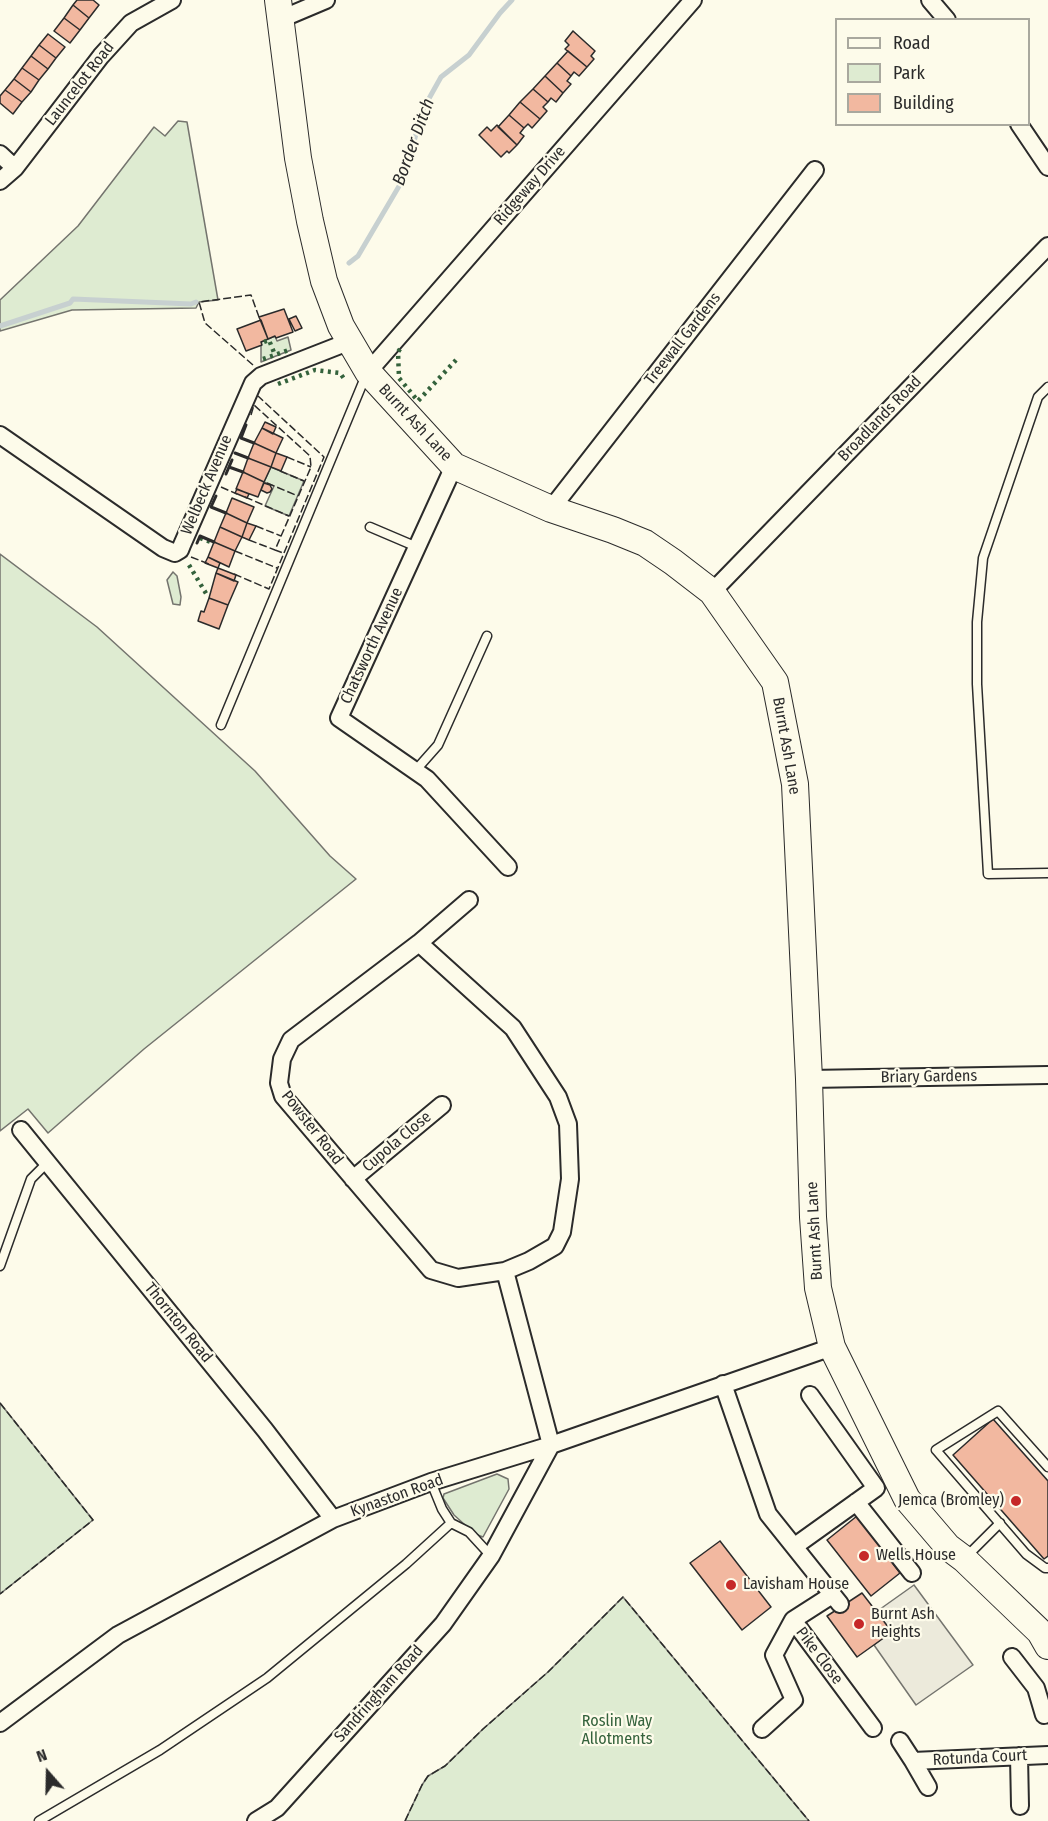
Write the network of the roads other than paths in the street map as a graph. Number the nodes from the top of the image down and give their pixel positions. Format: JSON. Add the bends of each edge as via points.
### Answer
{"nodes":[{"id":1,"x":172,"y":0,"type":"edge"},
{"id":2,"x":326,"y":0,"type":"edge"},
{"id":3,"x":693,"y":0,"type":"edge"},
{"id":4,"x":930,"y":0,"type":"edge"},
{"id":5,"x":279,"y":10,"type":"edge"},
{"id":6,"x":945,"y":18,"type":"edge"},
{"id":7,"x":1020,"y":126,"type":"edge"},
{"id":8,"x":0,"y":154,"type":"edge"},
{"id":9,"x":1048,"y":167,"type":"edge"},
{"id":10,"x":15,"y":168,"type":"junction"},
{"id":11,"x":815,"y":170,"type":"dead end"},
{"id":12,"x":0,"y":182,"type":"edge"},
{"id":13,"x":1048,"y":246,"type":"edge"},
{"id":14,"x":348,"y":342,"type":"junction"},
{"id":15,"x":368,"y":372,"type":"junction"},
{"id":16,"x":1048,"y":387,"type":"edge"},
{"id":17,"x":0,"y":435,"type":"edge"},
{"id":18,"x":454,"y":466,"type":"junction"},
{"id":19,"x":551,"y":509,"type":"junction"},
{"id":20,"x":370,"y":527,"type":"dead end"},
{"id":21,"x":417,"y":547,"type":"junction"},
{"id":22,"x":712,"y":592,"type":"junction"},
{"id":23,"x":487,"y":636,"type":"dead end"},
{"id":24,"x":221,"y":725,"type":"dead end"},
{"id":25,"x":414,"y":771,"type":"junction"},
{"id":26,"x":508,"y":867,"type":"dead end"},
{"id":27,"x":1048,"y":873,"type":"edge"},
{"id":28,"x":469,"y":900,"type":"dead end"},
{"id":29,"x":418,"y":943,"type":"junction"},
{"id":30,"x":1048,"y":1075,"type":"edge"},
{"id":31,"x":809,"y":1079,"type":"junction"},
{"id":32,"x":442,"y":1105,"type":"dead end"},
{"id":33,"x":21,"y":1130,"type":"dead end"},
{"id":34,"x":47,"y":1163,"type":"junction"},
{"id":35,"x":352,"y":1179,"type":"junction"},
{"id":36,"x":0,"y":1266,"type":"edge"},
{"id":37,"x":505,"y":1271,"type":"junction"},
{"id":38,"x":832,"y":1347,"type":"junction"},
{"id":39,"x":723,"y":1384,"type":"junction"},
{"id":40,"x":810,"y":1395,"type":"dead end"},
{"id":41,"x":552,"y":1445,"type":"junction"},
{"id":42,"x":1048,"y":1467,"type":"edge"},
{"id":43,"x":431,"y":1482,"type":"junction"},
{"id":44,"x":856,"y":1502,"type":"junction"},
{"id":45,"x":333,"y":1519,"type":"junction"},
{"id":46,"x":451,"y":1523,"type":"junction"},
{"id":47,"x":1000,"y":1523,"type":"junction"},
{"id":48,"x":795,"y":1546,"type":"junction"},
{"id":49,"x":491,"y":1556,"type":"junction"},
{"id":50,"x":964,"y":1559,"type":"junction"},
{"id":51,"x":1048,"y":1568,"type":"edge"},
{"id":52,"x":912,"y":1573,"type":"dead end"},
{"id":53,"x":793,"y":1620,"type":"junction"},
{"id":54,"x":1048,"y":1646,"type":"edge"},
{"id":55,"x":1012,"y":1658,"type":"dead end"},
{"id":56,"x":1042,"y":1684,"type":"edge"},
{"id":57,"x":1044,"y":1715,"type":"dead end"},
{"id":58,"x":0,"y":1724,"type":"edge"},
{"id":59,"x":873,"y":1728,"type":"dead end"},
{"id":60,"x":762,"y":1729,"type":"dead end"},
{"id":61,"x":900,"y":1741,"type":"dead end"},
{"id":62,"x":1048,"y":1755,"type":"edge"},
{"id":63,"x":1019,"y":1756,"type":"junction"},
{"id":64,"x":913,"y":1761,"type":"junction"},
{"id":65,"x":928,"y":1787,"type":"dead end"},
{"id":66,"x":1020,"y":1806,"type":"dead end"},
{"id":67,"x":39,"y":1821,"type":"edge"},
{"id":68,"x":256,"y":1821,"type":"edge"}],
"edges":[{"from":1,"to":10,"type":"street","name":"Launcelot Road","via":[[130,23]]},
{"from":2,"to":5,"type":"street"},
{"from":3,"to":15,"type":"street","name":"Ridgeway Drive"},
{"from":4,"to":6,"type":"street"},
{"from":5,"to":14,"type":"main road","name":"Burnt Ash Lane","via":[[310,221],[324,281]]},
{"from":7,"to":9,"type":"street"},
{"from":8,"to":10,"type":"street"},
{"from":10,"to":12,"type":"street","name":"Launcelot Road"},
{"from":11,"to":19,"type":"street","name":"Treewall Gardens"},
{"from":13,"to":22,"type":"street","name":"Broadlands Road"},
{"from":14,"to":15,"type":"main road","name":"Burnt Ash Lane"},
{"from":14,"to":17,"type":"street","name":"Welbeck Avenue","via":[[253,382],[176,553],[163,548]]},
{"from":15,"to":18,"type":"main road","name":"Burnt Ash Lane"},
{"from":15,"to":24,"type":"lane"},
{"from":16,"to":27,"type":"lane","via":[[1038,397],[983,558],[976,622],[988,874]]},
{"from":18,"to":19,"type":"main road","name":"Burnt Ash Lane"},
{"from":18,"to":21,"type":"street","name":"Chatsworth Avenue"},
{"from":19,"to":22,"type":"main road","name":"Burnt Ash Lane","via":[[645,543]]},
{"from":20,"to":21,"type":"lane"},
{"from":21,"to":25,"type":"street","name":"Chatsworth Avenue","via":[[339,718]]},
{"from":22,"to":31,"type":"main road","name":"Burnt Ash Lane","via":[[775,682],[795,784]]},
{"from":23,"to":25,"type":"lane","via":[[438,745]]},
{"from":25,"to":26,"type":"street","name":"Chatsworth Avenue","via":[[427,779]]},
{"from":28,"to":29,"type":"street","name":"Powster Road"},
{"from":29,"to":35,"type":"street","name":"Powster Road","via":[[291,1040],[282,1059],[279,1083],[283,1096]]},
{"from":29,"to":37,"type":"street","name":"Powster Road","via":[[513,1028],[558,1097],[568,1124],[570,1179],[562,1232],[555,1246]]},
{"from":30,"to":31,"type":"street","name":"Briary Gardens"},
{"from":31,"to":38,"type":"main road","name":"Burnt Ash Lane","via":[[818,1288]]},
{"from":32,"to":35,"type":"street","name":"Cupola Close"},
{"from":33,"to":34,"type":"street","name":"Thornton Road"},
{"from":34,"to":36,"type":"lane","via":[[31,1179]]},
{"from":34,"to":45,"type":"street","name":"Thornton Road","via":[[266,1430]]},
{"from":35,"to":37,"type":"street","name":"Powster Road","via":[[431,1270],[458,1278]]},
{"from":37,"to":41,"type":"street"},
{"from":38,"to":39,"type":"street","name":"Kynaston Road"},
{"from":38,"to":50,"type":"main road","name":"Burnt Ash Lane","via":[[907,1499],[948,1547]]},
{"from":39,"to":41,"type":"street","name":"Kynaston Road"},
{"from":39,"to":48,"type":"street","name":"Pike Close","via":[[768,1514]]},
{"from":40,"to":44,"type":"street","via":[[876,1488]]},
{"from":41,"to":43,"type":"street","name":"Kynaston Road"},
{"from":41,"to":49,"type":"street","name":"Sandringham Road"},
{"from":42,"to":47,"type":"lane","via":[[998,1410],[936,1450]]},
{"from":43,"to":45,"type":"street","name":"Kynaston Road"},
{"from":43,"to":46,"type":"lane"},
{"from":44,"to":48,"type":"street"},
{"from":44,"to":52,"type":"street"},
{"from":45,"to":58,"type":"street","name":"Kynaston Road","via":[[118,1635]]},
{"from":46,"to":49,"type":"lane","via":[[468,1532]]},
{"from":46,"to":67,"type":"lane","via":[[267,1678],[160,1750]]},
{"from":47,"to":50,"type":"lane"},
{"from":47,"to":51,"type":"lane","via":[[1026,1554]]},
{"from":48,"to":53,"type":"street","name":"Pike Close","via":[[836,1599]]},
{"from":49,"to":68,"type":"street","name":"Sandringham Road","via":[[442,1624],[277,1808]]},
{"from":50,"to":54,"type":"main road","name":"Burnt Ash Lane","via":[[1040,1632]]},
{"from":53,"to":59,"type":"street","name":"Pike Close"},
{"from":53,"to":60,"type":"street","via":[[774,1655],[794,1700]]},
{"from":55,"to":56,"type":"street"},
{"from":56,"to":57,"type":"street"},
{"from":61,"to":64,"type":"street","name":"Rotunda Court"},
{"from":62,"to":63,"type":"street","name":"Rotunda Court"},
{"from":63,"to":64,"type":"street","name":"Rotunda Court"},
{"from":63,"to":66,"type":"street"},
{"from":64,"to":65,"type":"street","name":"Rotunda Court"}]}
